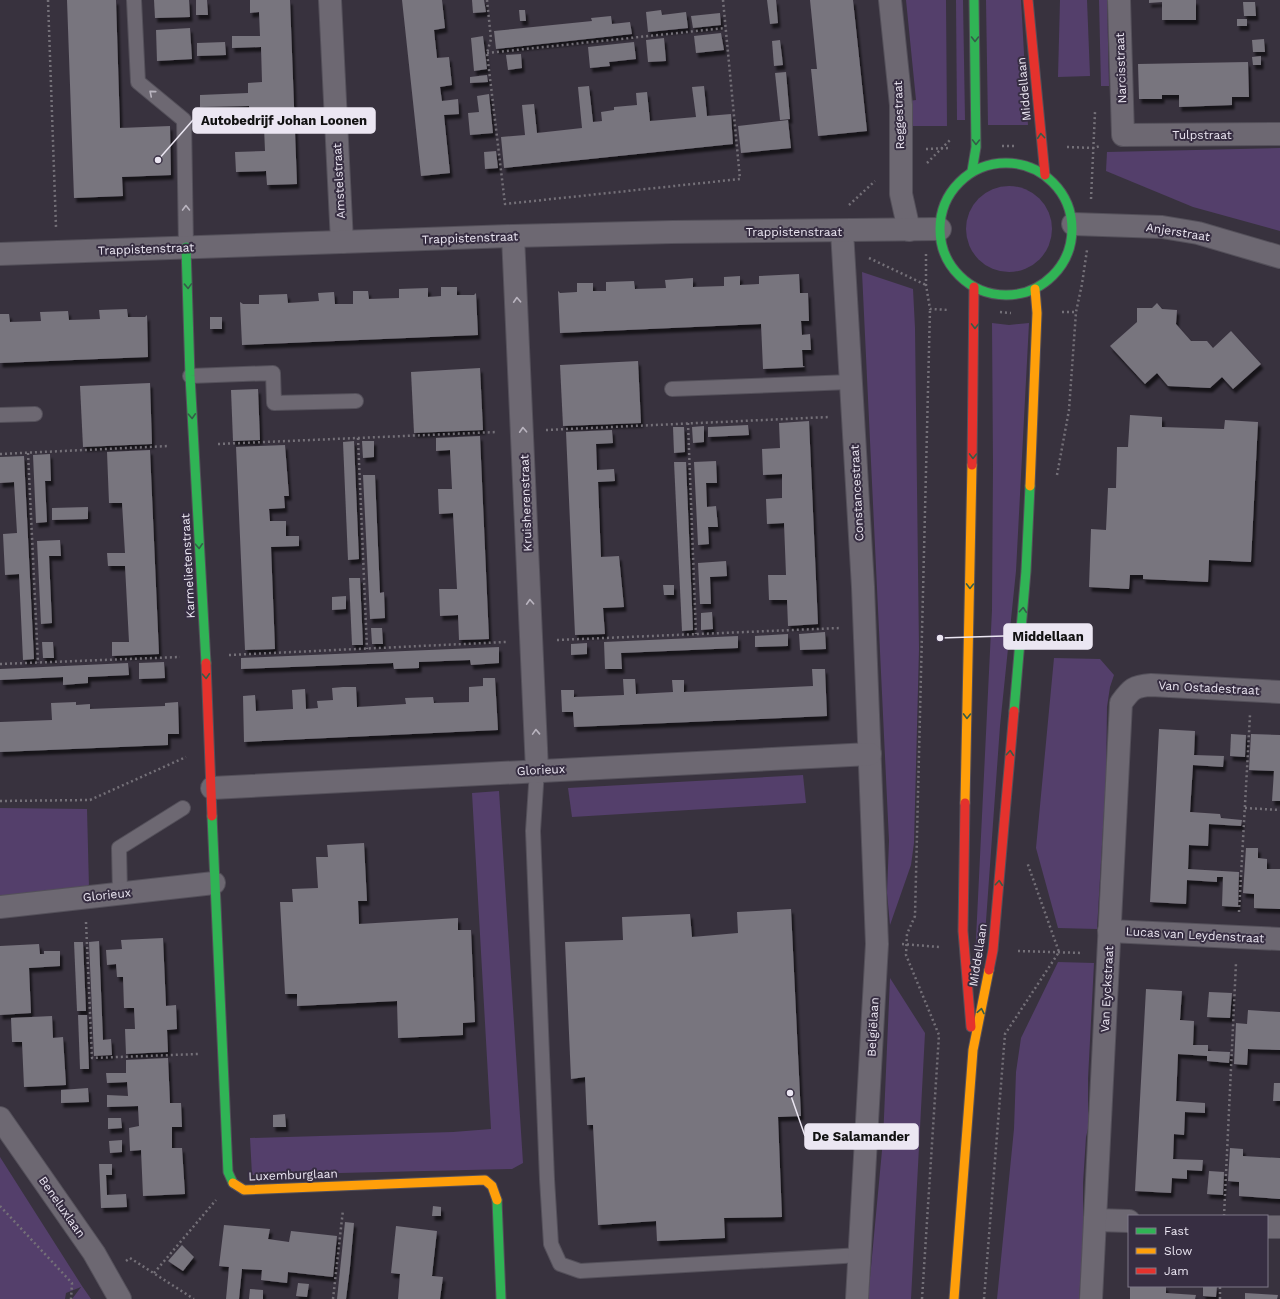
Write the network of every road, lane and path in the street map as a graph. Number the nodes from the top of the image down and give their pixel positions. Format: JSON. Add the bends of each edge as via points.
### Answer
{"nodes":[{"id":1,"x":48,"y":0,"type":"edge"},
{"id":2,"x":134,"y":0,"type":"edge"},
{"id":3,"x":330,"y":0,"type":"edge"},
{"id":4,"x":487,"y":0,"type":"edge"},
{"id":5,"x":723,"y":0,"type":"edge"},
{"id":6,"x":890,"y":0,"type":"edge"},
{"id":7,"x":974,"y":0,"type":"edge"},
{"id":8,"x":1028,"y":0,"type":"edge"},
{"id":9,"x":1119,"y":0,"type":"edge"},
{"id":10,"x":726,"y":28,"type":"junction"},
{"id":11,"x":487,"y":53,"type":"junction"},
{"id":12,"x":1280,"y":134,"type":"edge"},
{"id":13,"x":1123,"y":135,"type":"joint"},
{"id":14,"x":972,"y":172,"type":"junction"},
{"id":15,"x":1045,"y":175,"type":"junction"},
{"id":16,"x":1073,"y":224,"type":"junction"},
{"id":17,"x":940,"y":229,"type":"junction"},
{"id":18,"x":909,"y":230,"type":"junction"},
{"id":19,"x":842,"y":231,"type":"junction"},
{"id":20,"x":513,"y":236,"type":"junction"},
{"id":21,"x":342,"y":242,"type":"junction"},
{"id":22,"x":186,"y":247,"type":"junction"},
{"id":23,"x":57,"y":252,"type":"junction"},
{"id":24,"x":0,"y":254,"type":"edge"},
{"id":25,"x":867,"y":257,"type":"dead end"},
{"id":26,"x":1280,"y":258,"type":"edge"},
{"id":27,"x":926,"y":285,"type":"dead end"},
{"id":28,"x":974,"y":287,"type":"junction"},
{"id":29,"x":1035,"y":289,"type":"junction"},
{"id":30,"x":930,"y":309,"type":"dead end"},
{"id":31,"x":190,"y":376,"type":"junction"},
{"id":32,"x":850,"y":382,"type":"junction"},
{"id":33,"x":672,"y":389,"type":"dead end"},
{"id":34,"x":356,"y":401,"type":"dead end"},
{"id":35,"x":35,"y":414,"type":"dead end"},
{"id":36,"x":0,"y":415,"type":"edge"},
{"id":37,"x":852,"y":416,"type":"junction"},
{"id":38,"x":688,"y":423,"type":"junction"},
{"id":39,"x":523,"y":431,"type":"junction"},
{"id":40,"x":358,"y":438,"type":"junction"},
{"id":41,"x":194,"y":445,"type":"junction"},
{"id":42,"x":28,"y":453,"type":"junction"},
{"id":43,"x":0,"y":454,"type":"edge"},
{"id":44,"x":864,"y":627,"type":"junction"},
{"id":45,"x":696,"y":634,"type":"junction"},
{"id":46,"x":532,"y":641,"type":"junction"},
{"id":47,"x":367,"y":648,"type":"junction"},
{"id":48,"x":205,"y":656,"type":"junction"},
{"id":49,"x":38,"y":663,"type":"junction"},
{"id":50,"x":0,"y":664,"type":"edge"},
{"id":51,"x":1137,"y":686,"type":"joint"},
{"id":52,"x":1280,"y":692,"type":"edge"},
{"id":53,"x":210,"y":746,"type":"junction"},
{"id":54,"x":870,"y":754,"type":"junction"},
{"id":55,"x":537,"y":770,"type":"junction"},
{"id":56,"x":212,"y":788,"type":"junction"},
{"id":57,"x":0,"y":801,"type":"edge"},
{"id":58,"x":183,"y":808,"type":"dead end"},
{"id":59,"x":1245,"y":808,"type":"dead end"},
{"id":60,"x":1280,"y":810,"type":"edge"},
{"id":61,"x":214,"y":883,"type":"junction"},
{"id":62,"x":120,"y":893,"type":"junction"},
{"id":63,"x":85,"y":897,"type":"junction"},
{"id":64,"x":0,"y":907,"type":"edge"},
{"id":65,"x":1109,"y":931,"type":"junction"},
{"id":66,"x":1280,"y":939,"type":"edge"},
{"id":67,"x":973,"y":1050,"type":"junction"},
{"id":68,"x":222,"y":1052,"type":"junction"},
{"id":69,"x":0,"y":1118,"type":"edge"},
{"id":70,"x":233,"y":1183,"type":"junction"},
{"id":71,"x":345,"y":1186,"type":"junction"},
{"id":72,"x":0,"y":1206,"type":"edge"},
{"id":73,"x":1095,"y":1220,"type":"junction"},
{"id":74,"x":1128,"y":1221,"type":"edge"},
{"id":75,"x":1268,"y":1226,"type":"edge"},
{"id":76,"x":1280,"y":1227,"type":"edge"},
{"id":77,"x":861,"y":1255,"type":"junction"},
{"id":78,"x":106,"y":1274,"type":"junction"},
{"id":79,"x":154,"y":1274,"type":"junction"},
{"id":80,"x":1220,"y":1287,"type":"edge"},
{"id":81,"x":71,"y":1299,"type":"edge"},
{"id":82,"x":120,"y":1299,"type":"edge"},
{"id":83,"x":194,"y":1299,"type":"edge"},
{"id":84,"x":333,"y":1299,"type":"edge"},
{"id":85,"x":501,"y":1299,"type":"edge"},
{"id":86,"x":857,"y":1299,"type":"edge"},
{"id":87,"x":922,"y":1299,"type":"edge"},
{"id":88,"x":954,"y":1299,"type":"edge"},
{"id":89,"x":1091,"y":1299,"type":"edge"},
{"id":90,"x":1220,"y":1299,"type":"edge"}],
"edges":[{"from":1,"to":23,"type":"path"},
{"from":22,"to":2,"type":"lane","one_way":true,"via":[[184,120],[138,82]]},
{"from":3,"to":21,"type":"street","name":"Amstelstraat"},
{"from":4,"to":11,"type":"path","via":[[491,39]]},
{"from":5,"to":10,"type":"path"},
{"from":6,"to":18,"type":"street","name":"Reggestraat","via":[[901,105],[901,194]]},
{"from":7,"to":14,"type":"main road","one_way":true,"via":[[976,147]]},
{"from":15,"to":8,"type":"main road","name":"Middellaan","one_way":true},
{"from":9,"to":13,"type":"street","name":"Narcisstraat"},
{"from":10,"to":11,"type":"path"},
{"from":10,"to":11,"type":"path","via":[[740,179],[505,204]]},
{"from":12,"to":13,"type":"street","name":"Tulpstraat"},
{"from":14,"to":15,"type":"main road","via":[[993,164],[1008,162],[1021,164]]},
{"from":14,"to":17,"type":"main road","via":[[955,186],[946,201]]},
{"from":15,"to":16,"type":"main road","via":[[1056,184],[1068,204]]},
{"from":16,"to":26,"type":"street","name":"Anjerstraat","via":[[1162,227],[1198,233]]},
{"from":16,"to":29,"type":"main road","via":[[1068,256],[1061,268],[1052,278]]},
{"from":17,"to":18,"type":"street","name":"Trappistenstraat"},
{"from":17,"to":28,"type":"main road","via":[[944,253],[953,270]]},
{"from":18,"to":19,"type":"street","name":"Trappistenstraat"},
{"from":19,"to":20,"type":"street","name":"Trappistenstraat"},
{"from":19,"to":32,"type":"street","name":"Constancestraat"},
{"from":20,"to":21,"type":"street","name":"Trappistenstraat"},
{"from":39,"to":20,"type":"street","name":"Kruisherenstraat","one_way":true},
{"from":21,"to":22,"type":"street","name":"Trappistenstraat"},
{"from":22,"to":23,"type":"street","name":"Trappistenstraat"},
{"from":22,"to":31,"type":"main road","name":"Karmelietenstraat","one_way":true},
{"from":23,"to":24,"type":"street","name":"Trappistenstraat"},
{"from":25,"to":27,"type":"path"},
{"from":28,"to":29,"type":"main road","via":[[1002,296],[1020,295]]},
{"from":28,"to":67,"type":"main road","name":"Middellaan","one_way":true,"via":[[963,931]]},
{"from":67,"to":29,"type":"main road","name":"Middellaan","one_way":true,"via":[[993,950],[1026,571],[1037,313]]},
{"from":30,"to":87,"type":"path","via":[[915,916],[907,934],[906,955],[939,1035]]},
{"from":31,"to":34,"type":"lane","via":[[272,373],[274,403]]},
{"from":31,"to":41,"type":"main road","name":"Karmelietenstraat","one_way":true},
{"from":32,"to":33,"type":"lane"},
{"from":32,"to":37,"type":"street","name":"Constancestraat"},
{"from":35,"to":36,"type":"lane"},
{"from":37,"to":38,"type":"path"},
{"from":37,"to":44,"type":"street","name":"Constancestraat"},
{"from":38,"to":39,"type":"path"},
{"from":38,"to":45,"type":"path"},
{"from":39,"to":40,"type":"path"},
{"from":46,"to":39,"type":"street","name":"Kruisherenstraat","one_way":true},
{"from":40,"to":41,"type":"path"},
{"from":40,"to":47,"type":"path"},
{"from":41,"to":42,"type":"path"},
{"from":41,"to":48,"type":"main road","name":"Karmelietenstraat","one_way":true},
{"from":42,"to":43,"type":"path"},
{"from":42,"to":49,"type":"path"},
{"from":44,"to":45,"type":"path"},
{"from":44,"to":54,"type":"street","name":"Constancestraat"},
{"from":45,"to":46,"type":"path"},
{"from":46,"to":47,"type":"path"},
{"from":55,"to":46,"type":"street","name":"Kruisherenstraat","one_way":true},
{"from":47,"to":48,"type":"path"},
{"from":48,"to":49,"type":"path"},
{"from":48,"to":53,"type":"main road","name":"Karmelietenstraat","one_way":true},
{"from":49,"to":50,"type":"path"},
{"from":51,"to":52,"type":"street","name":"Van Ostadestraat"},
{"from":51,"to":65,"type":"street","name":"Van Eyckstraat","via":[[1128,692],[1121,703]]},
{"from":53,"to":56,"type":"main road","name":"Karmelietenstraat"},
{"from":53,"to":57,"type":"path","via":[[90,800]]},
{"from":54,"to":55,"type":"street","name":"Glorieux"},
{"from":54,"to":77,"type":"street","name":"Belgiëlaan","via":[[877,944]]},
{"from":55,"to":56,"type":"street","name":"Glorieux"},
{"from":55,"to":77,"type":"lane","via":[[533,831],[550,1244],[560,1264],[580,1271]]},
{"from":56,"to":61,"type":"main road","name":"Karmelietenstraat"},
{"from":58,"to":62,"type":"lane","via":[[119,848]]},
{"from":59,"to":60,"type":"path"},
{"from":61,"to":62,"type":"street","name":"Glorieux"},
{"from":61,"to":68,"type":"main road","name":"Luxemburglaan"},
{"from":62,"to":63,"type":"street","name":"Glorieux"},
{"from":63,"to":64,"type":"street","name":"Glorieux"},
{"from":63,"to":68,"type":"path","via":[[92,1058]]},
{"from":65,"to":66,"type":"street","name":"Lucas van Leydenstraat"},
{"from":65,"to":73,"type":"street","name":"Van Eyckstraat"},
{"from":67,"to":88,"type":"main road","name":"Middellaan"},
{"from":68,"to":70,"type":"main road","name":"Luxemburglaan","via":[[228,1172]]},
{"from":69,"to":78,"type":"street","name":"Beneluxlaan"},
{"from":70,"to":71,"type":"main road","name":"Luxemburglaan","via":[[244,1190]]},
{"from":70,"to":79,"type":"path"},
{"from":71,"to":84,"type":"path"},
{"from":71,"to":85,"type":"main road","name":"Luxemburglaan","via":[[485,1180],[497,1196]]},
{"from":72,"to":81,"type":"path","via":[[72,1283]]},
{"from":73,"to":74,"type":"street"},
{"from":73,"to":89,"type":"street","name":"Van Eyckstraat"},
{"from":75,"to":76,"type":"street"},
{"from":77,"to":86,"type":"street","name":"Belgiëlaan"},
{"from":78,"to":79,"type":"path","via":[[130,1258]]},
{"from":78,"to":82,"type":"street","name":"Beneluxlaan"},
{"from":79,"to":83,"type":"path"},
{"from":80,"to":90,"type":"path"}]}
